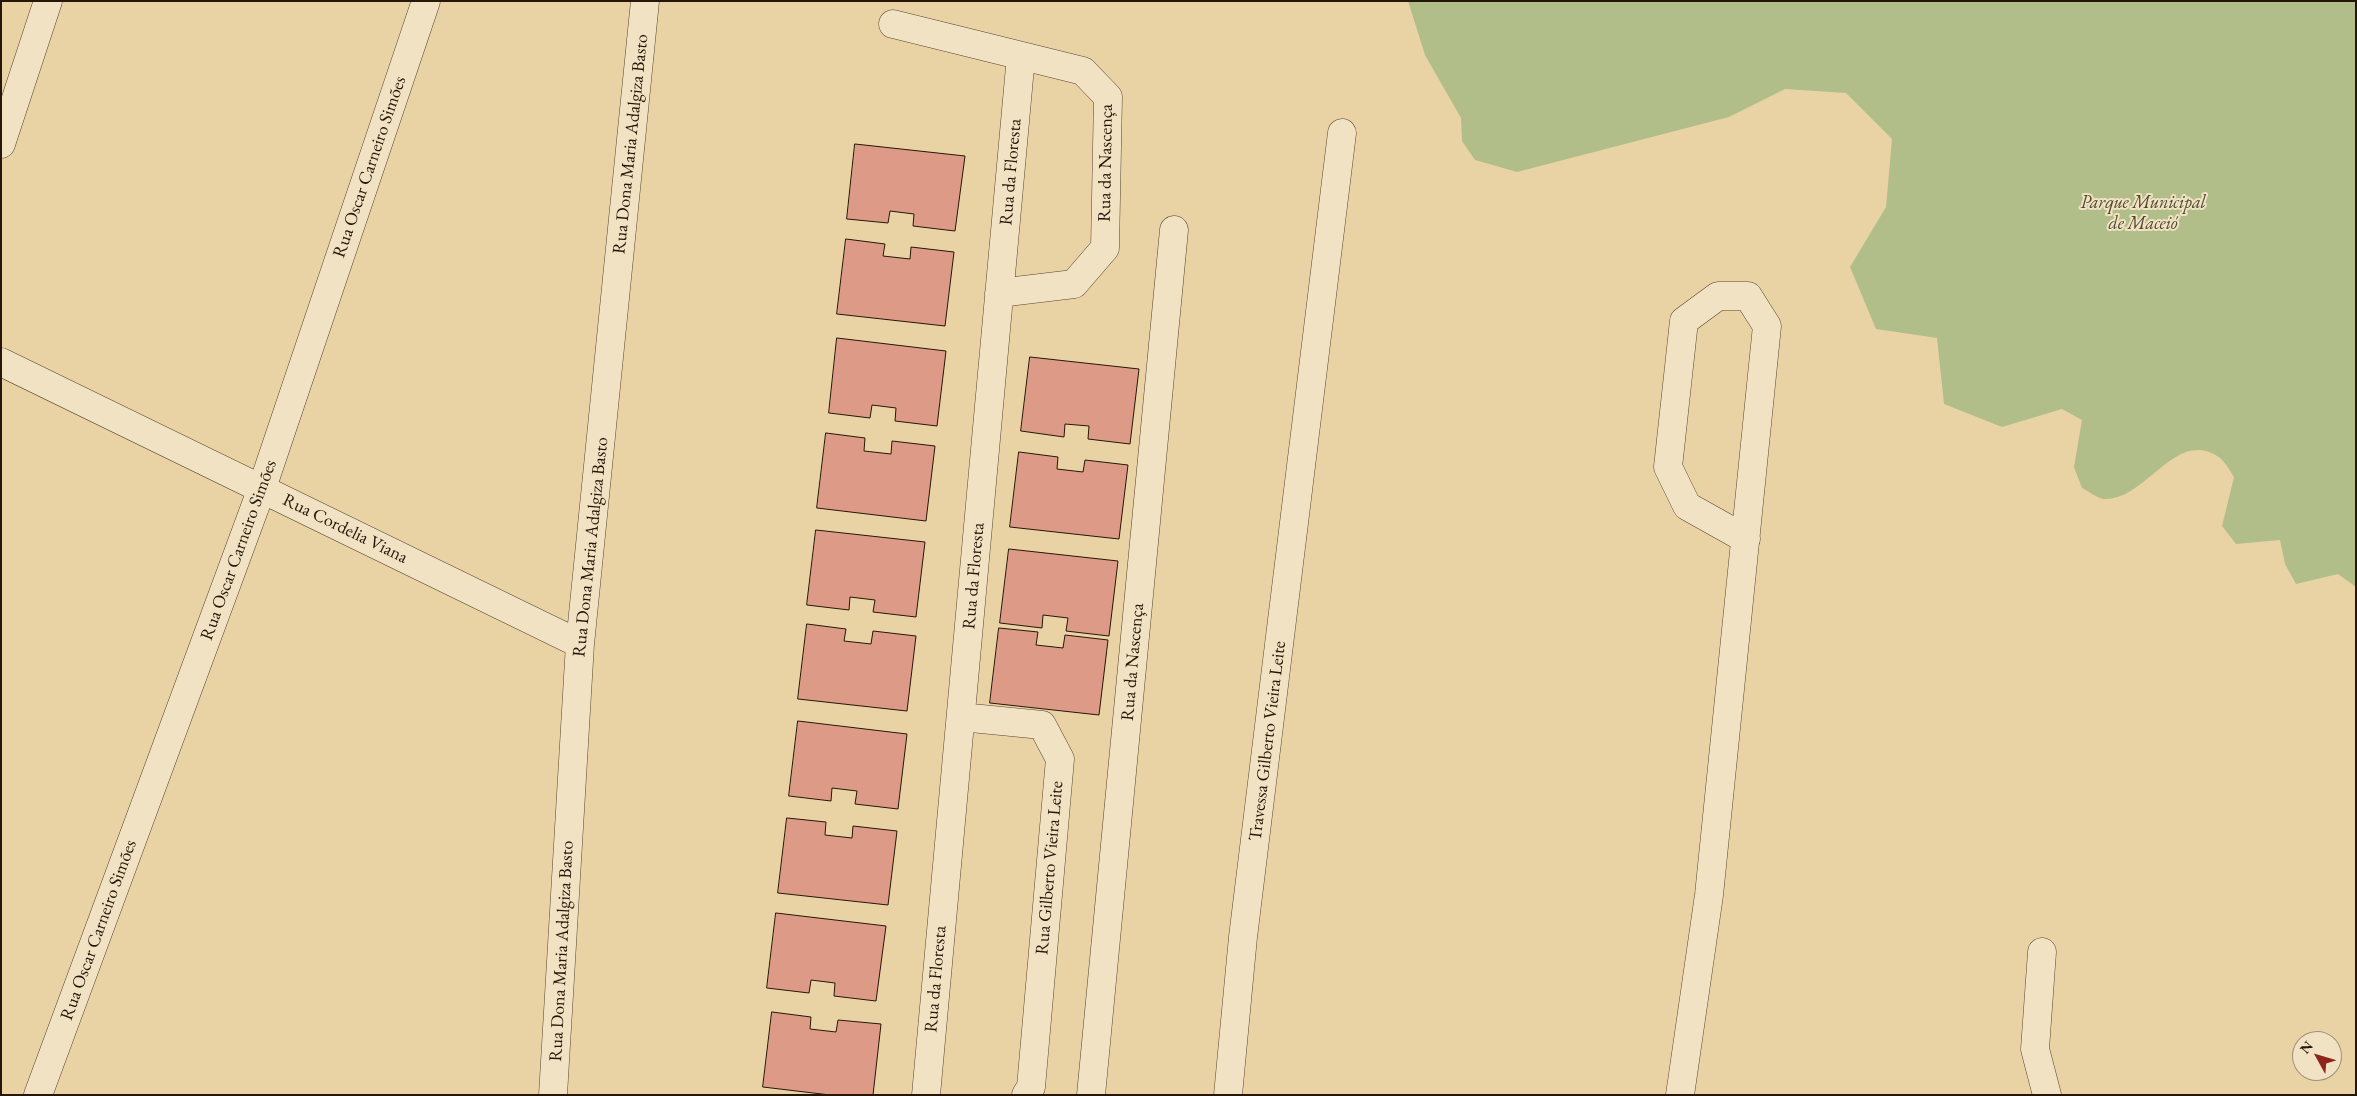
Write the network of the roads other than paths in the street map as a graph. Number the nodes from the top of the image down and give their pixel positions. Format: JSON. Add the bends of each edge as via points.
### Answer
{"nodes":[{"id":1,"x":48,"y":1,"type":"edge"},
{"id":2,"x":426,"y":1,"type":"edge"},
{"id":3,"x":645,"y":1,"type":"edge"},
{"id":4,"x":893,"y":24,"type":"dead end"},
{"id":5,"x":1021,"y":56,"type":"junction"},
{"id":6,"x":1342,"y":133,"type":"dead end"},
{"id":7,"x":1,"y":144,"type":"edge"},
{"id":8,"x":1174,"y":230,"type":"dead end"},
{"id":9,"x":999,"y":293,"type":"junction"},
{"id":10,"x":1,"y":362,"type":"edge"},
{"id":11,"x":262,"y":488,"type":"junction"},
{"id":12,"x":1746,"y":539,"type":"junction"},
{"id":13,"x":580,"y":644,"type":"junction"},
{"id":14,"x":961,"y":717,"type":"junction"},
{"id":15,"x":2042,"y":952,"type":"dead end"},
{"id":16,"x":38,"y":1095,"type":"edge"},
{"id":17,"x":553,"y":1095,"type":"edge"},
{"id":18,"x":926,"y":1095,"type":"edge"},
{"id":19,"x":1026,"y":1095,"type":"edge"},
{"id":20,"x":1091,"y":1095,"type":"edge"},
{"id":21,"x":1228,"y":1095,"type":"edge"},
{"id":22,"x":1680,"y":1095,"type":"edge"},
{"id":23,"x":2047,"y":1095,"type":"edge"}],
"edges":[{"from":1,"to":7,"type":"street"},
{"from":2,"to":11,"type":"street","name":"Rua Oscar Carneiro Simões"},
{"from":3,"to":13,"type":"street","name":"Rua Dona Maria Adalgiza Basto"},
{"from":4,"to":5,"type":"street","name":"Rua da Nascença"},
{"from":5,"to":9,"type":"street","name":"Rua da Floresta"},
{"from":5,"to":9,"type":"street","name":"Rua da Nascença","via":[[1083,71],[1108,97],[1105,248],[1074,284]]},
{"from":6,"to":21,"type":"street","name":"Travessa Gilberto Vieira Leite","via":[[1243,937]]},
{"from":8,"to":20,"type":"street","name":"Rua da Nascença"},
{"from":9,"to":14,"type":"street","name":"Rua da Floresta"},
{"from":10,"to":11,"type":"street","name":"Rua Cordelia Viana"},
{"from":11,"to":13,"type":"street","name":"Rua Cordelia Viana"},
{"from":11,"to":16,"type":"street","name":"Rua Oscar Carneiro Simões"},
{"from":12,"to":12,"type":"street","via":[[1687,506],[1668,467],[1684,321],[1718,296],[1748,296],[1768,326]]},
{"from":12,"to":22,"type":"street","via":[[1709,895]]},
{"from":13,"to":17,"type":"street","name":"Rua Dona Maria Adalgiza Basto"},
{"from":14,"to":18,"type":"street","name":"Rua da Floresta"},
{"from":14,"to":19,"type":"street","name":"Rua Gilberto Vieira Leite","via":[[1042,725],[1060,759],[1031,1087]]},
{"from":15,"to":23,"type":"street","via":[[2035,1049]]}]}
